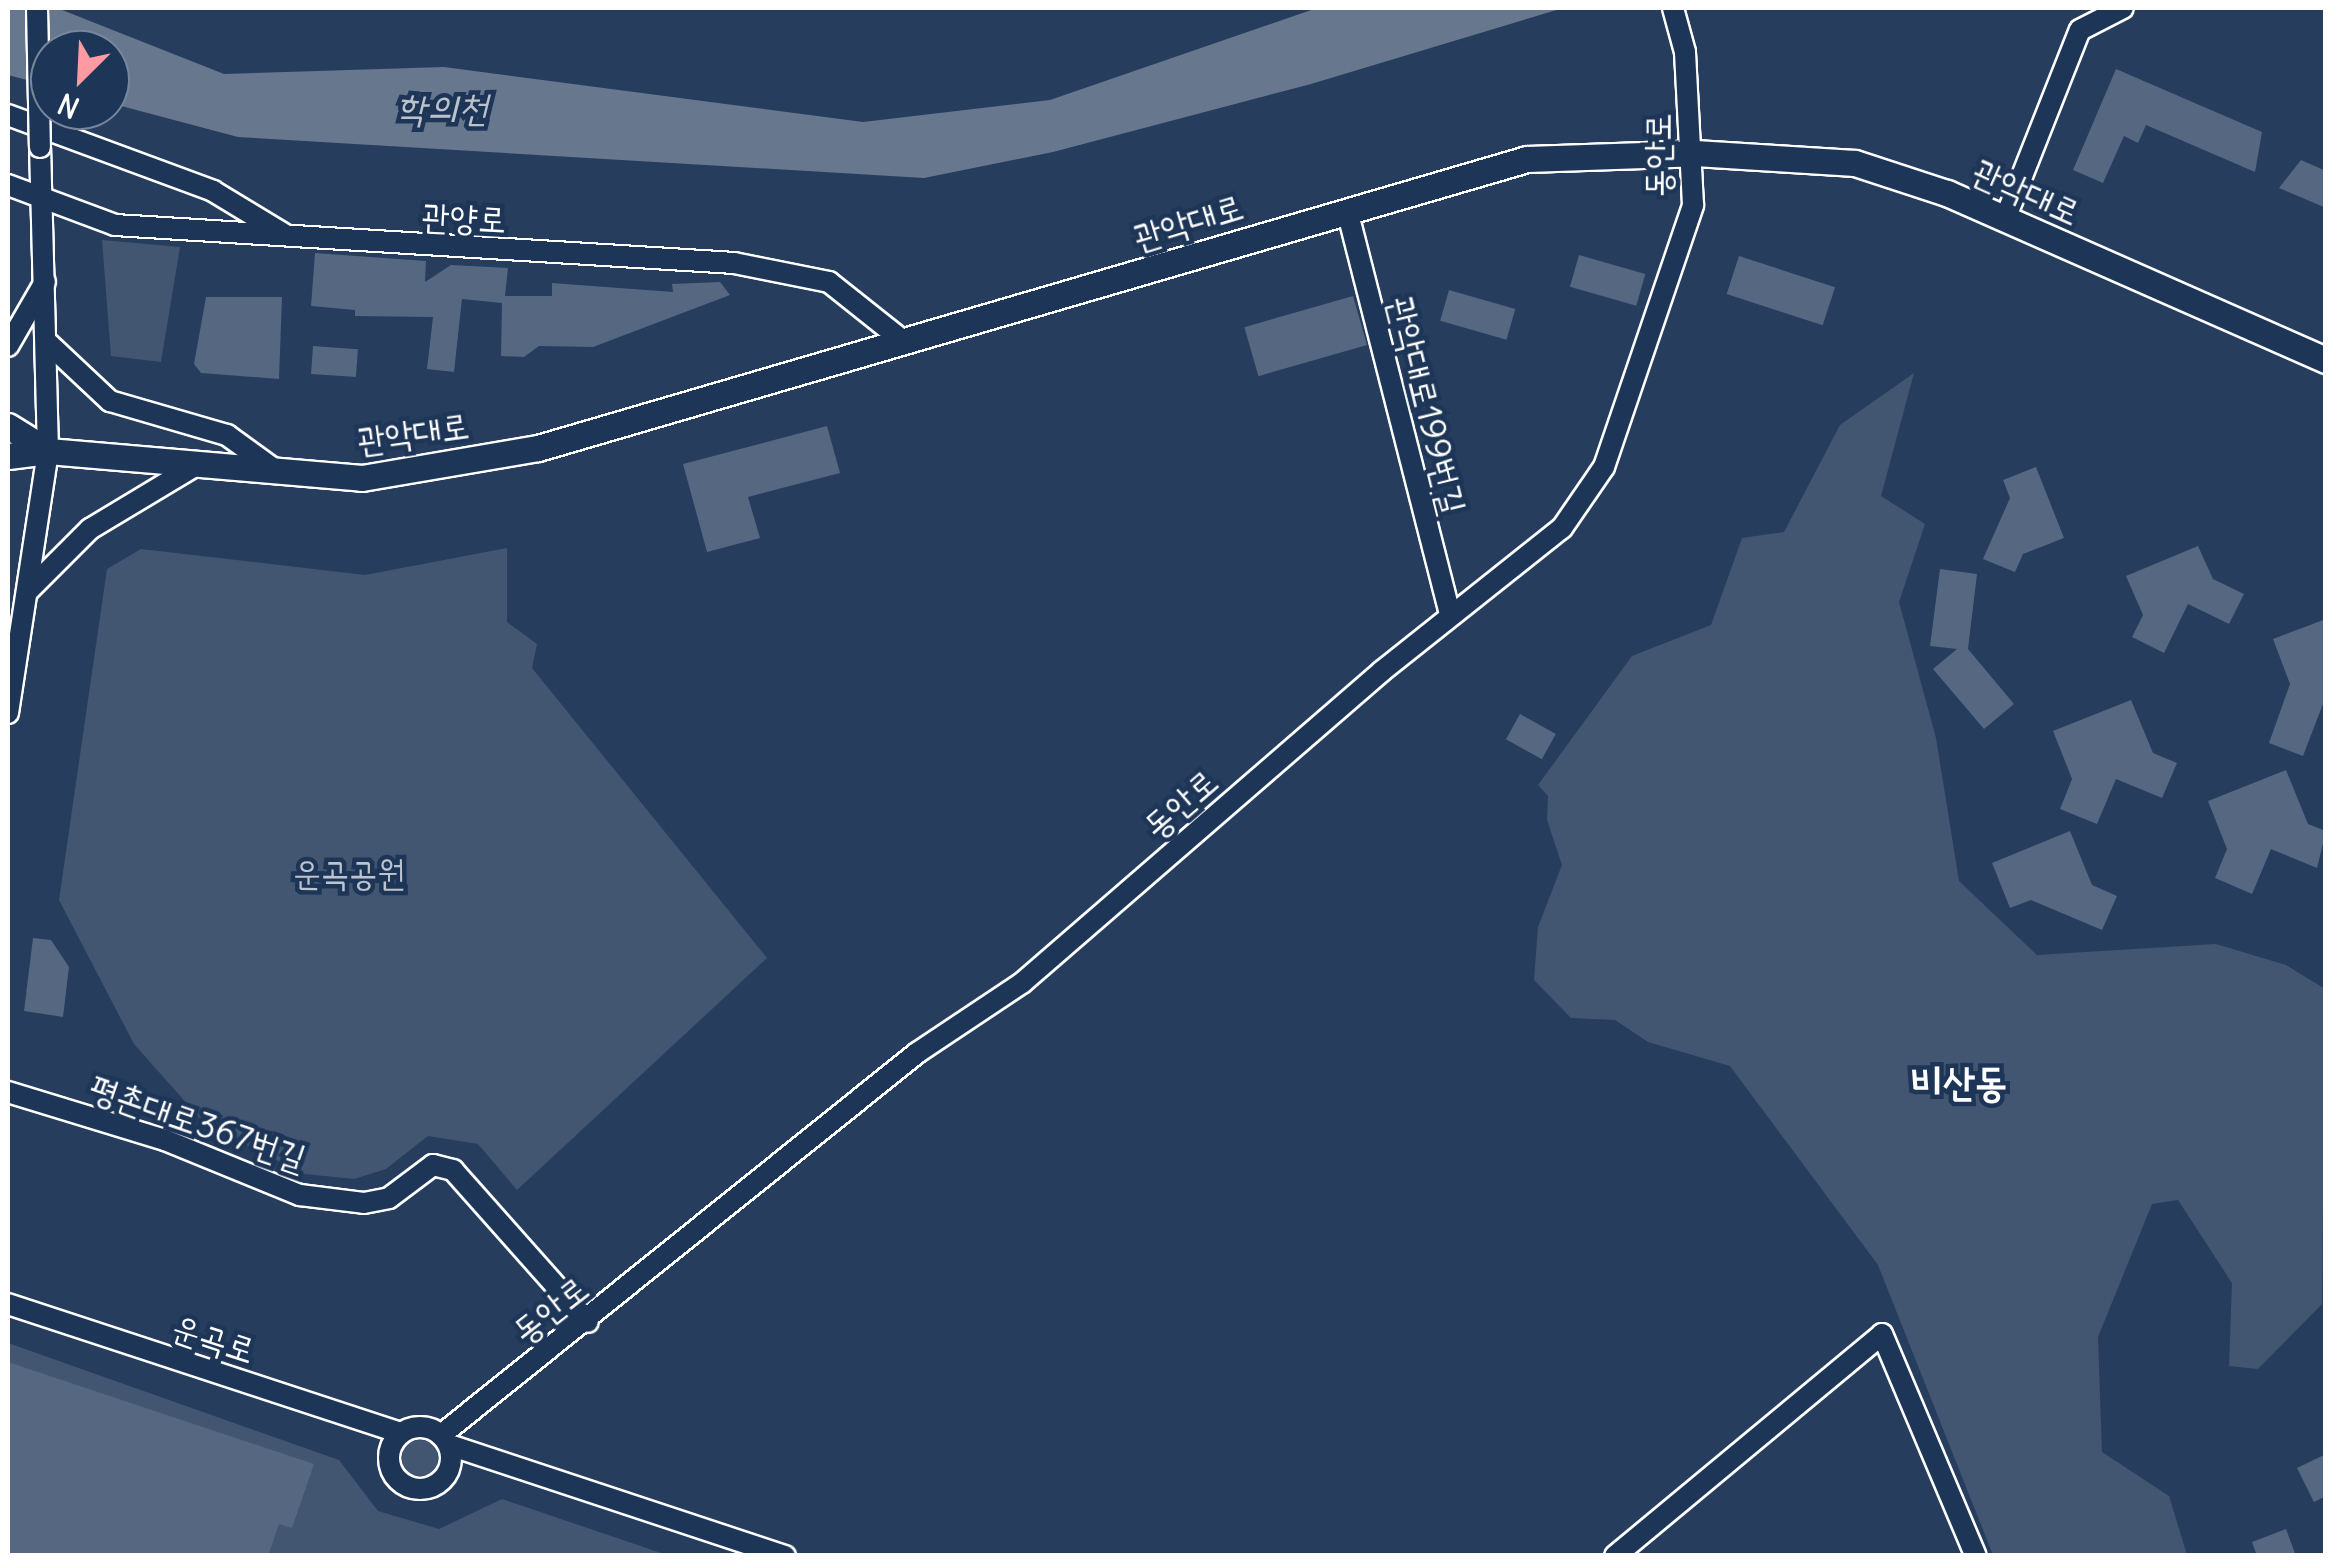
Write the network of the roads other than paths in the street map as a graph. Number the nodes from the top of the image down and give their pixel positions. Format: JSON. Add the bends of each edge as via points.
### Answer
{"nodes":[{"id":1,"x":38,"y":8,"type":"edge"},
{"id":2,"x":1674,"y":8,"type":"edge"},
{"id":3,"x":2123,"y":8,"type":"edge"},
{"id":4,"x":8,"y":114,"type":"edge"},
{"id":5,"x":1695,"y":154,"type":"junction"},
{"id":6,"x":8,"y":186,"type":"edge"},
{"id":7,"x":40,"y":199,"type":"junction"},
{"id":8,"x":1346,"y":210,"type":"junction"},
{"id":9,"x":2005,"y":219,"type":"junction"},
{"id":10,"x":290,"y":238,"type":"junction"},
{"id":11,"x":46,"y":280,"type":"junction"},
{"id":12,"x":902,"y":340,"type":"junction"},
{"id":13,"x":46,"y":341,"type":"junction"},
{"id":14,"x":8,"y":346,"type":"edge"},
{"id":15,"x":2326,"y":360,"type":"edge"},
{"id":16,"x":8,"y":426,"type":"edge"},
{"id":17,"x":48,"y":451,"type":"junction"},
{"id":18,"x":8,"y":456,"type":"edge"},
{"id":19,"x":195,"y":466,"type":"junction"},
{"id":20,"x":278,"y":472,"type":"junction"},
{"id":21,"x":26,"y":593,"type":"junction"},
{"id":22,"x":1450,"y":615,"type":"junction"},
{"id":23,"x":8,"y":713,"type":"edge"},
{"id":24,"x":8,"y":1092,"type":"edge"},
{"id":25,"x":8,"y":1304,"type":"edge"},
{"id":26,"x":588,"y":1322,"type":"junction"},
{"id":27,"x":400,"y":1433,"type":"junction"},
{"id":28,"x":445,"y":1440,"type":"junction"},
{"id":29,"x":784,"y":1556,"type":"edge"},
{"id":30,"x":1616,"y":1556,"type":"edge"},
{"id":31,"x":1976,"y":1556,"type":"edge"}],
"edges":[{"from":1,"to":7,"type":"street","bridge":true},
{"from":2,"to":5,"type":"street","name":"동안로"},
{"from":3,"to":9,"type":"street","via":[[2080,30]]},
{"from":4,"to":10,"type":"street","via":[[212,191]]},
{"from":5,"to":8,"type":"main road","name":"관악대로","via":[[1526,160]]},
{"from":5,"to":9,"type":"main road","name":"관악대로","via":[[1856,163]]},
{"from":5,"to":22,"type":"street","name":"동안로","via":[[1693,205],[1604,467],[1562,528]]},
{"from":6,"to":7,"type":"street","name":"관양로"},
{"from":7,"to":10,"type":"street","name":"관양로","via":[[116,225]]},
{"from":7,"to":11,"type":"street"},
{"from":8,"to":12,"type":"main road","name":"관악대로"},
{"from":8,"to":22,"type":"street","name":"관악대로199번길"},
{"from":9,"to":15,"type":"main road","name":"관악대로"},
{"from":10,"to":12,"type":"street","name":"관양로","via":[[734,263],[829,282]]},
{"from":11,"to":13,"type":"street"},
{"from":11,"to":14,"type":"street"},
{"from":12,"to":20,"type":"main road","name":"관악대로","via":[[538,448],[362,478]]},
{"from":13,"to":17,"type":"street"},
{"from":13,"to":20,"type":"street","via":[[110,400],[228,435]]},
{"from":16,"to":17,"type":"main road","name":"관악대로"},
{"from":17,"to":18,"type":"main road","name":"관악대로"},
{"from":17,"to":19,"type":"main road","name":"관악대로"},
{"from":17,"to":21,"type":"street"},
{"from":19,"to":20,"type":"main road","name":"관악대로"},
{"from":19,"to":21,"type":"street","via":[[90,529]]},
{"from":21,"to":23,"type":"street"},
{"from":22,"to":26,"type":"street","name":"동안로","via":[[1022,983],[917,1052]]},
{"from":24,"to":26,"type":"street","name":"평촌대로367번길","via":[[165,1140],[300,1195],[376,1200],[433,1166],[454,1170]]},
{"from":25,"to":27,"type":"street","name":"운곡로"},
{"from":26,"to":28,"type":"street","name":"동안로"},
{"from":27,"to":28,"type":"street","via":[[428,1428]]},
{"from":27,"to":28,"type":"street","via":[[391,1445],[391,1472],[413,1489],[440,1483],[448,1472]]},
{"from":28,"to":29,"type":"street"},
{"from":30,"to":31,"type":"street","via":[[1882,1334]]}]}
